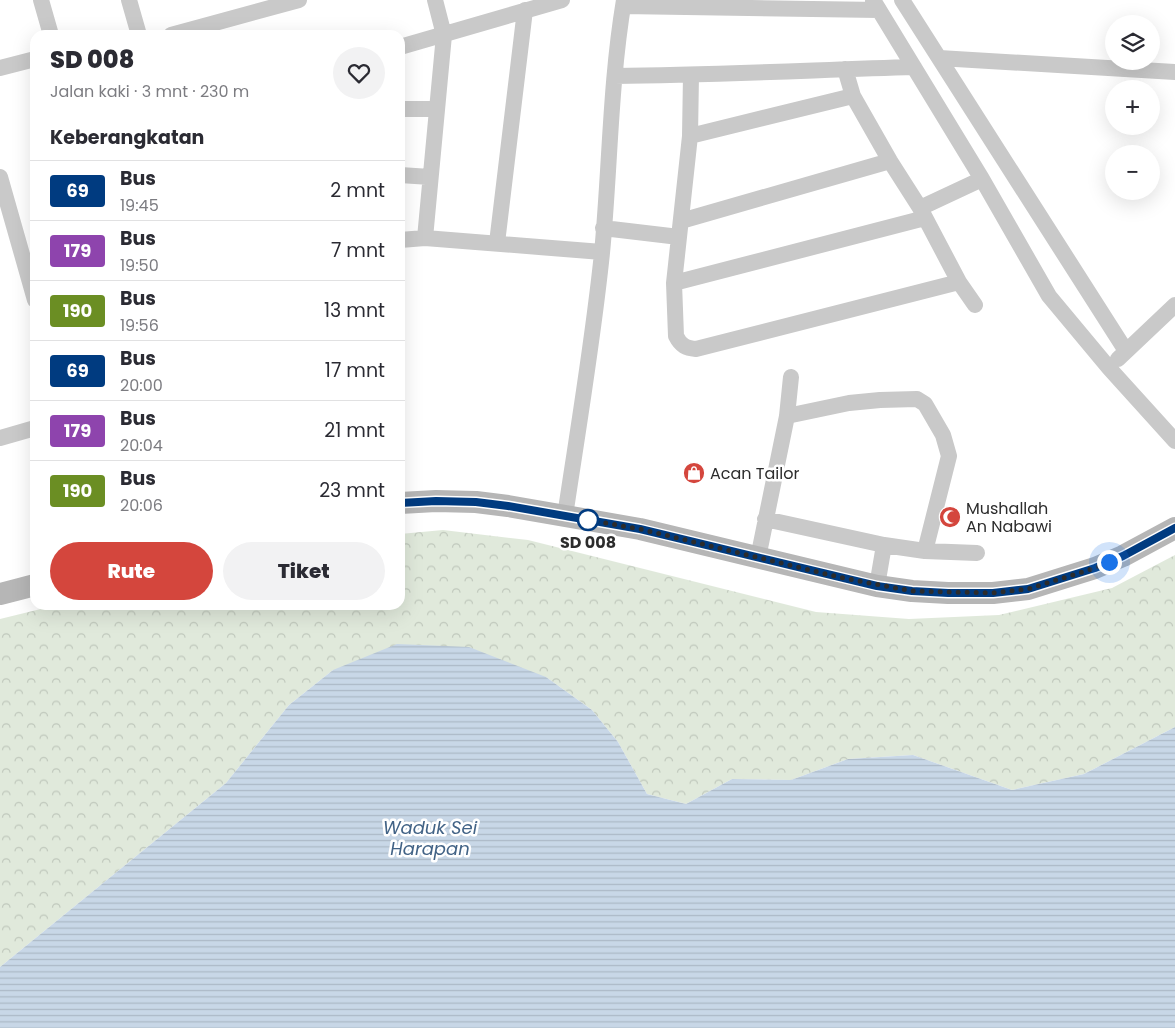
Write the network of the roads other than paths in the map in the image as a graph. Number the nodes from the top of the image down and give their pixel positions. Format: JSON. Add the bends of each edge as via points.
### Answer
{"nodes":[{"id":1,"x":41,"y":0,"type":"edge"},
{"id":2,"x":128,"y":0,"type":"edge"},
{"id":3,"x":299,"y":0,"type":"edge"},
{"id":4,"x":435,"y":0,"type":"edge"},
{"id":5,"x":562,"y":0,"type":"edge"},
{"id":6,"x":902,"y":0,"type":"edge"},
{"id":7,"x":624,"y":3,"type":"edge"},
{"id":8,"x":272,"y":4,"type":"edge"},
{"id":9,"x":792,"y":5,"type":"edge"},
{"id":10,"x":876,"y":5,"type":"edge"},
{"id":11,"x":525,"y":10,"type":"junction"},
{"id":12,"x":219,"y":29,"type":"edge"},
{"id":13,"x":50,"y":30,"type":"edge"},
{"id":14,"x":138,"y":30,"type":"edge"},
{"id":15,"x":444,"y":35,"type":"junction"},
{"id":16,"x":405,"y":46,"type":"edge"},
{"id":17,"x":939,"y":58,"type":"junction"},
{"id":18,"x":30,"y":60,"type":"edge"},
{"id":19,"x":914,"y":67,"type":"junction"},
{"id":20,"x":0,"y":68,"type":"edge"},
{"id":21,"x":845,"y":69,"type":"junction"},
{"id":22,"x":1175,"y":72,"type":"edge"},
{"id":23,"x":691,"y":75,"type":"junction"},
{"id":24,"x":615,"y":76,"type":"junction"},
{"id":25,"x":853,"y":96,"type":"junction"},
{"id":26,"x":405,"y":108,"type":"edge"},
{"id":27,"x":436,"y":110,"type":"junction"},
{"id":28,"x":690,"y":136,"type":"junction"},
{"id":29,"x":890,"y":161,"type":"junction"},
{"id":30,"x":405,"y":175,"type":"edge"},
{"id":31,"x":0,"y":177,"type":"edge"},
{"id":32,"x":430,"y":177,"type":"junction"},
{"id":33,"x":982,"y":179,"type":"junction"},
{"id":34,"x":922,"y":213,"type":"junction"},
{"id":35,"x":681,"y":221,"type":"junction"},
{"id":36,"x":603,"y":228,"type":"junction"},
{"id":37,"x":679,"y":237,"type":"junction"},
{"id":38,"x":425,"y":238,"type":"junction"},
{"id":39,"x":405,"y":240,"type":"edge"},
{"id":40,"x":497,"y":243,"type":"junction"},
{"id":41,"x":602,"y":252,"type":"junction"},
{"id":42,"x":30,"y":262,"type":"edge"},
{"id":43,"x":959,"y":282,"type":"junction"},
{"id":44,"x":674,"y":283,"type":"junction"},
{"id":45,"x":974,"y":304,"type":"dead end"},
{"id":46,"x":1175,"y":305,"type":"edge"},
{"id":47,"x":1126,"y":351,"type":"junction"},
{"id":48,"x":1109,"y":368,"type":"junction"},
{"id":49,"x":791,"y":377,"type":"dead end"},
{"id":50,"x":787,"y":416,"type":"junction"},
{"id":51,"x":30,"y":429,"type":"edge"},
{"id":52,"x":0,"y":438,"type":"edge"},
{"id":53,"x":1175,"y":441,"type":"edge"},
{"id":54,"x":405,"y":503,"type":"edge"},
{"id":55,"x":565,"y":516,"type":"junction"},
{"id":56,"x":765,"y":519,"type":"junction"},
{"id":57,"x":1175,"y":528,"type":"edge"},
{"id":58,"x":884,"y":545,"type":"junction"},
{"id":59,"x":925,"y":551,"type":"junction"},
{"id":60,"x":977,"y":553,"type":"dead end"},
{"id":61,"x":758,"y":558,"type":"junction"},
{"id":62,"x":30,"y":586,"type":"edge"},
{"id":63,"x":877,"y":586,"type":"junction"},
{"id":64,"x":0,"y":594,"type":"edge"}],
"edges":[{"from":1,"to":13,"type":"street"},
{"from":2,"to":14,"type":"street"},
{"from":3,"to":8,"type":"street"},
{"from":4,"to":15,"type":"street"},
{"from":5,"to":11,"type":"street"},
{"from":6,"to":17,"type":"street"},
{"from":7,"to":9,"type":"street"},
{"from":7,"to":24,"type":"street"},
{"from":8,"to":12,"type":"street"},
{"from":9,"to":10,"type":"street"},
{"from":10,"to":19,"type":"street"},
{"from":11,"to":15,"type":"street"},
{"from":11,"to":40,"type":"street"},
{"from":15,"to":16,"type":"street"},
{"from":15,"to":27,"type":"street"},
{"from":17,"to":22,"type":"street"},
{"from":17,"to":47,"type":"street"},
{"from":18,"to":20,"type":"street"},
{"from":19,"to":21,"type":"street"},
{"from":19,"to":33,"type":"street"},
{"from":21,"to":23,"type":"street"},
{"from":21,"to":25,"type":"street"},
{"from":23,"to":24,"type":"street"},
{"from":23,"to":28,"type":"street"},
{"from":24,"to":36,"type":"street"},
{"from":25,"to":28,"type":"street"},
{"from":25,"to":29,"type":"street"},
{"from":26,"to":27,"type":"street"},
{"from":27,"to":32,"type":"street"},
{"from":28,"to":35,"type":"street"},
{"from":29,"to":34,"type":"street"},
{"from":29,"to":35,"type":"street"},
{"from":30,"to":32,"type":"street"},
{"from":31,"to":42,"type":"street"},
{"from":32,"to":38,"type":"street"},
{"from":33,"to":34,"type":"street"},
{"from":33,"to":48,"type":"street","via":[[1050,296]]},
{"from":34,"to":43,"type":"street"},
{"from":34,"to":44,"type":"street"},
{"from":35,"to":37,"type":"street"},
{"from":36,"to":37,"type":"street"},
{"from":36,"to":41,"type":"street"},
{"from":37,"to":44,"type":"street"},
{"from":38,"to":39,"type":"street"},
{"from":38,"to":40,"type":"street"},
{"from":40,"to":41,"type":"street"},
{"from":41,"to":55,"type":"street"},
{"from":43,"to":44,"type":"street","via":[[696,349],[686,348],[676,336]]},
{"from":43,"to":45,"type":"street"},
{"from":46,"to":47,"type":"street"},
{"from":47,"to":48,"type":"street"},
{"from":48,"to":53,"type":"street"},
{"from":49,"to":50,"type":"street"},
{"from":50,"to":56,"type":"street"},
{"from":50,"to":59,"type":"street","via":[[880,400],[917,399],[925,404],[943,435],[949,456]]},
{"from":51,"to":52,"type":"street"},
{"from":54,"to":55,"type":"main road","via":[[476,502]]},
{"from":55,"to":61,"type":"main road","via":[[640,529]]},
{"from":56,"to":58,"type":"street"},
{"from":56,"to":61,"type":"street"},
{"from":57,"to":63,"type":"main road","via":[[1095,568],[1028,589],[948,593]]},
{"from":58,"to":59,"type":"street"},
{"from":58,"to":63,"type":"street"},
{"from":59,"to":60,"type":"street"},
{"from":61,"to":63,"type":"main road"},
{"from":62,"to":64,"type":"main road"}]}
